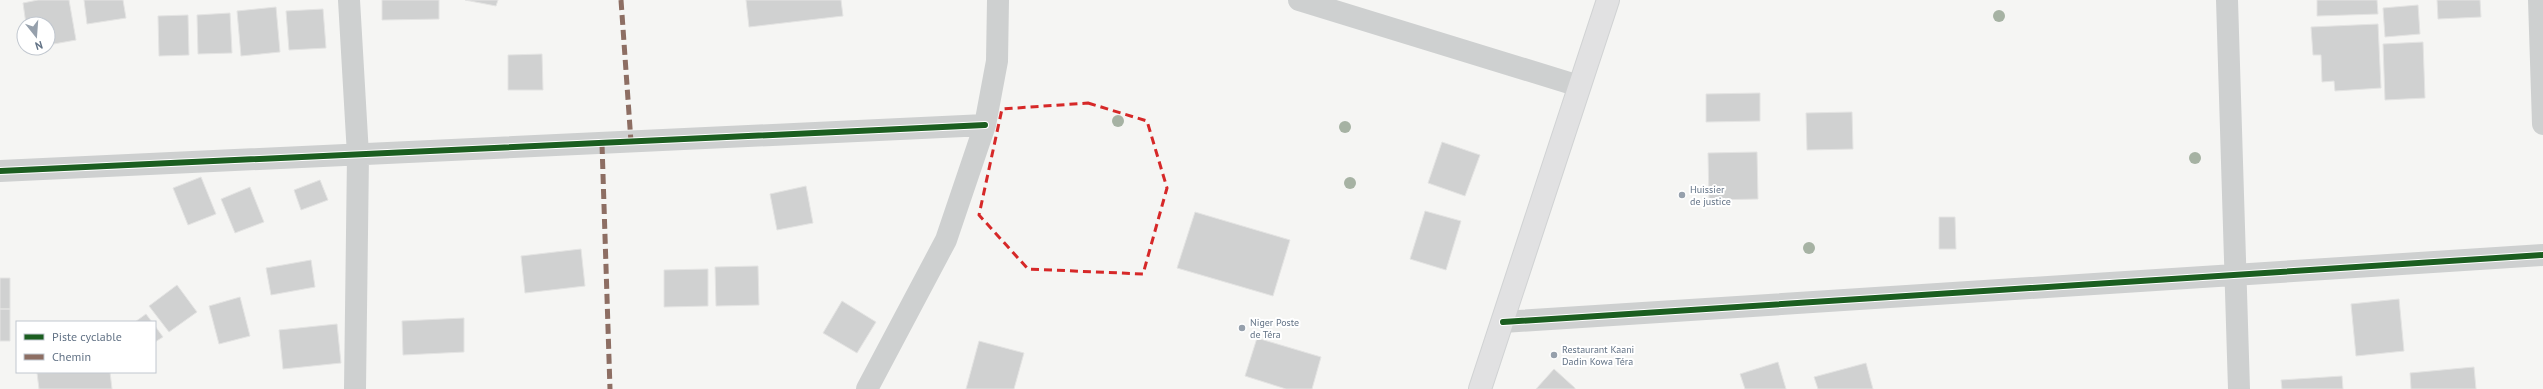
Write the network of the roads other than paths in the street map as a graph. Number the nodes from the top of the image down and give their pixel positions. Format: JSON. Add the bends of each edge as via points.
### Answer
{"nodes":[{"id":1,"x":349,"y":0,"type":"edge"},
{"id":2,"x":998,"y":0,"type":"edge"},
{"id":3,"x":1299,"y":0,"type":"edge"},
{"id":4,"x":1608,"y":0,"type":"edge"},
{"id":5,"x":2227,"y":0,"type":"edge"},
{"id":6,"x":2539,"y":0,"type":"edge"},
{"id":7,"x":1579,"y":86,"type":"junction"},
{"id":8,"x":2543,"y":124,"type":"edge"},
{"id":9,"x":985,"y":125,"type":"junction"},
{"id":10,"x":358,"y":156,"type":"junction"},
{"id":11,"x":0,"y":171,"type":"edge"},
{"id":12,"x":2543,"y":255,"type":"edge"},
{"id":13,"x":2236,"y":275,"type":"junction"},
{"id":14,"x":1503,"y":322,"type":"junction"},
{"id":15,"x":355,"y":389,"type":"edge"},
{"id":16,"x":867,"y":389,"type":"edge"},
{"id":17,"x":1480,"y":389,"type":"edge"},
{"id":18,"x":2239,"y":389,"type":"edge"}],
"edges":[{"from":1,"to":10,"type":"street"},
{"from":2,"to":9,"type":"street","via":[[997,61]]},
{"from":3,"to":7,"type":"street"},
{"from":4,"to":7,"type":"main road"},
{"from":5,"to":13,"type":"street"},
{"from":6,"to":8,"type":"street"},
{"from":7,"to":14,"type":"main road"},
{"from":9,"to":10,"type":"street"},
{"from":9,"to":16,"type":"street","via":[[946,240]]},
{"from":10,"to":11,"type":"street"},
{"from":10,"to":15,"type":"street"},
{"from":12,"to":13,"type":"street"},
{"from":13,"to":14,"type":"street"},
{"from":13,"to":18,"type":"street"},
{"from":14,"to":17,"type":"main road"}]}
